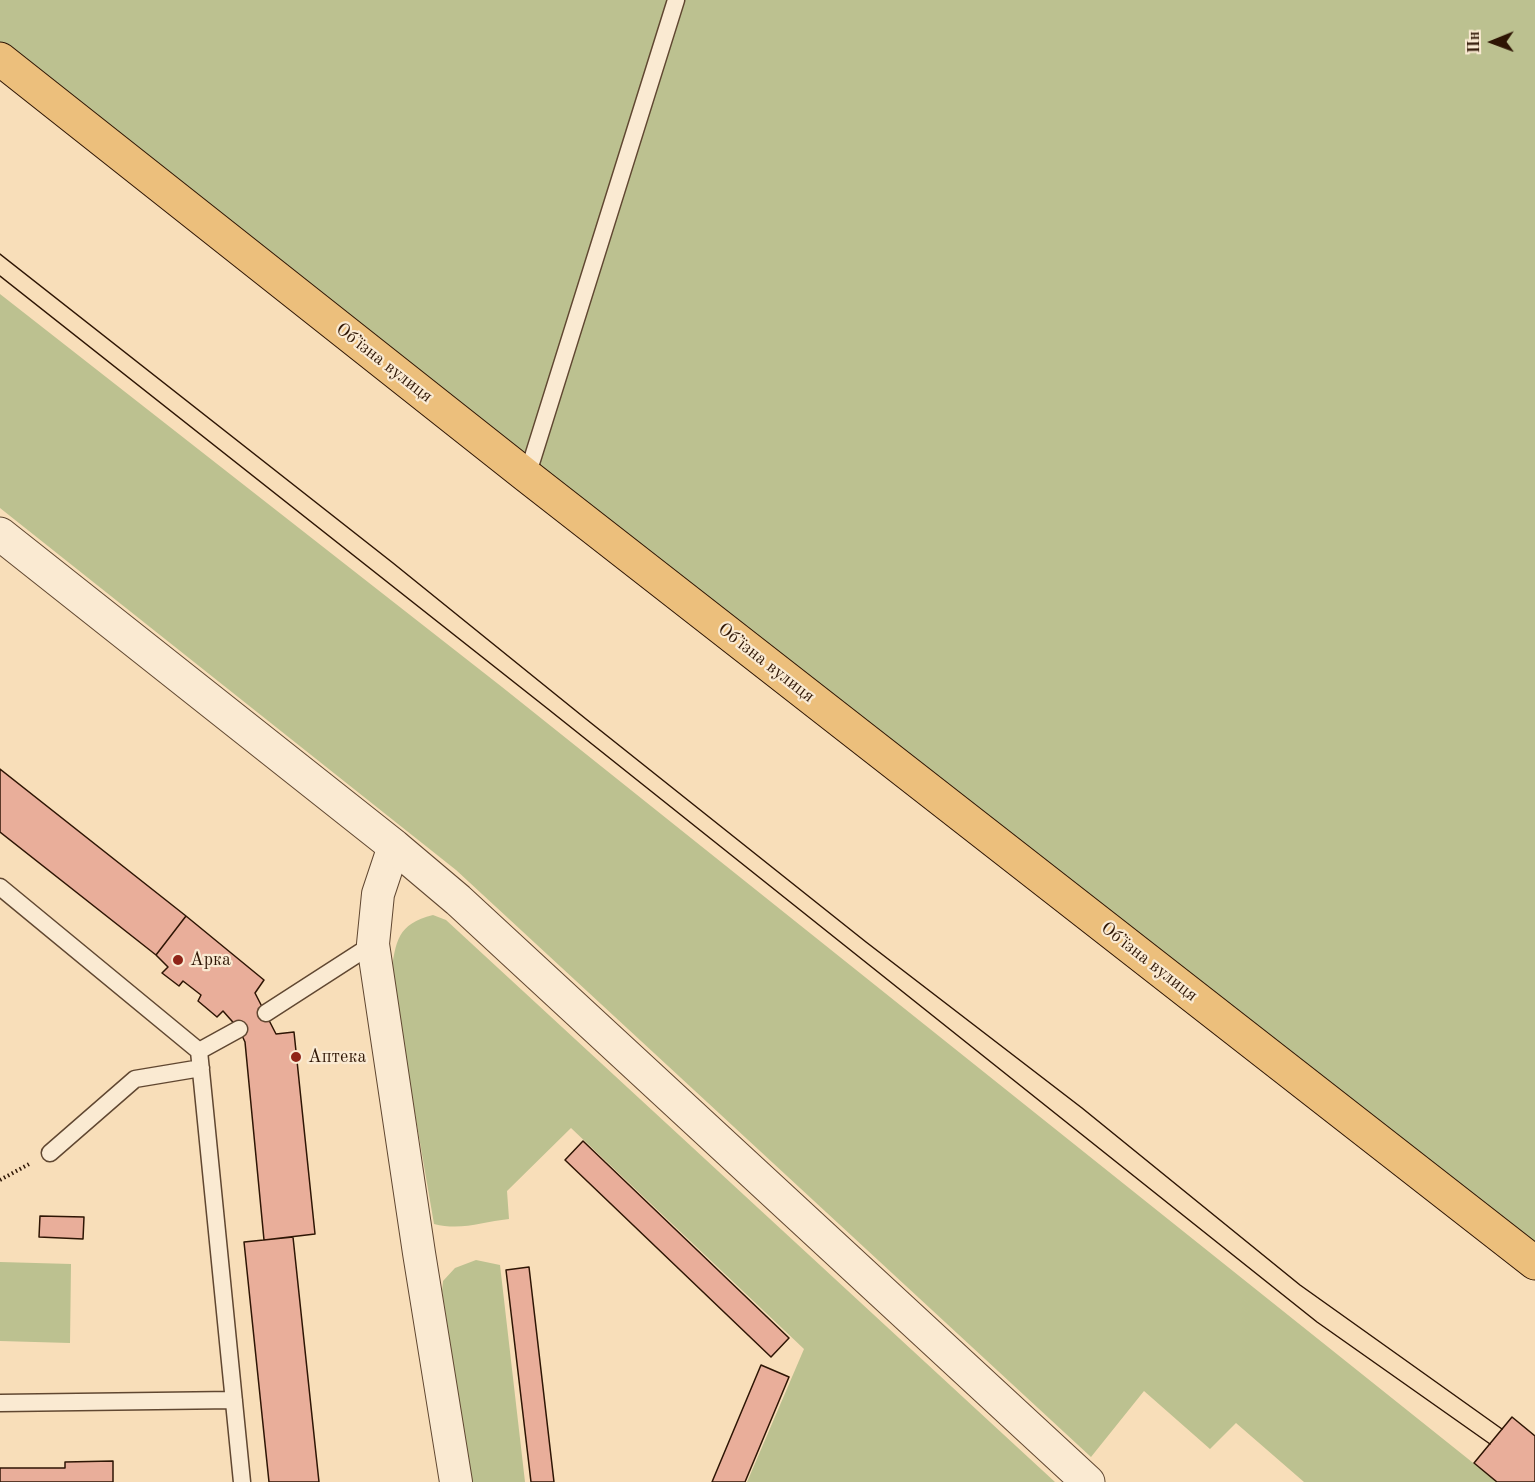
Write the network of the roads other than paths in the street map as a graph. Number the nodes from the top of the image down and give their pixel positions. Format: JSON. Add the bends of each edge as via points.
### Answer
{"nodes":[{"id":1,"x":676,"y":0,"type":"edge"},
{"id":2,"x":0,"y":60,"type":"edge"},
{"id":3,"x":527,"y":476,"type":"junction"},
{"id":4,"x":0,"y":534,"type":"edge"},
{"id":5,"x":394,"y":846,"type":"junction"},
{"id":6,"x":0,"y":887,"type":"edge"},
{"id":7,"x":373,"y":944,"type":"junction"},
{"id":8,"x":266,"y":1014,"type":"dead end"},
{"id":9,"x":239,"y":1029,"type":"dead end"},
{"id":10,"x":199,"y":1051,"type":"junction"},
{"id":11,"x":201,"y":1068,"type":"junction"},
{"id":12,"x":50,"y":1153,"type":"road end"},
{"id":13,"x":1535,"y":1263,"type":"edge"},
{"id":14,"x":234,"y":1400,"type":"junction"},
{"id":15,"x":0,"y":1403,"type":"edge"},
{"id":16,"x":242,"y":1482,"type":"edge"},
{"id":17,"x":456,"y":1482,"type":"edge"},
{"id":18,"x":1088,"y":1482,"type":"edge"}],
"edges":[{"from":1,"to":3,"type":"lane"},
{"from":2,"to":3,"type":"main road","name":"Обʼїзна вулиця"},
{"from":3,"to":13,"type":"main road","name":"Обʼїзна вулиця"},
{"from":4,"to":5,"type":"street"},
{"from":5,"to":7,"type":"street","via":[[378,894]]},
{"from":5,"to":18,"type":"street","via":[[467,908]]},
{"from":6,"to":10,"type":"lane"},
{"from":7,"to":8,"type":"lane"},
{"from":7,"to":17,"type":"street"},
{"from":9,"to":10,"type":"lane"},
{"from":10,"to":11,"type":"lane"},
{"from":11,"to":12,"type":"lane","via":[[135,1079]]},
{"from":11,"to":14,"type":"lane"},
{"from":14,"to":15,"type":"lane"},
{"from":14,"to":16,"type":"lane"}]}
